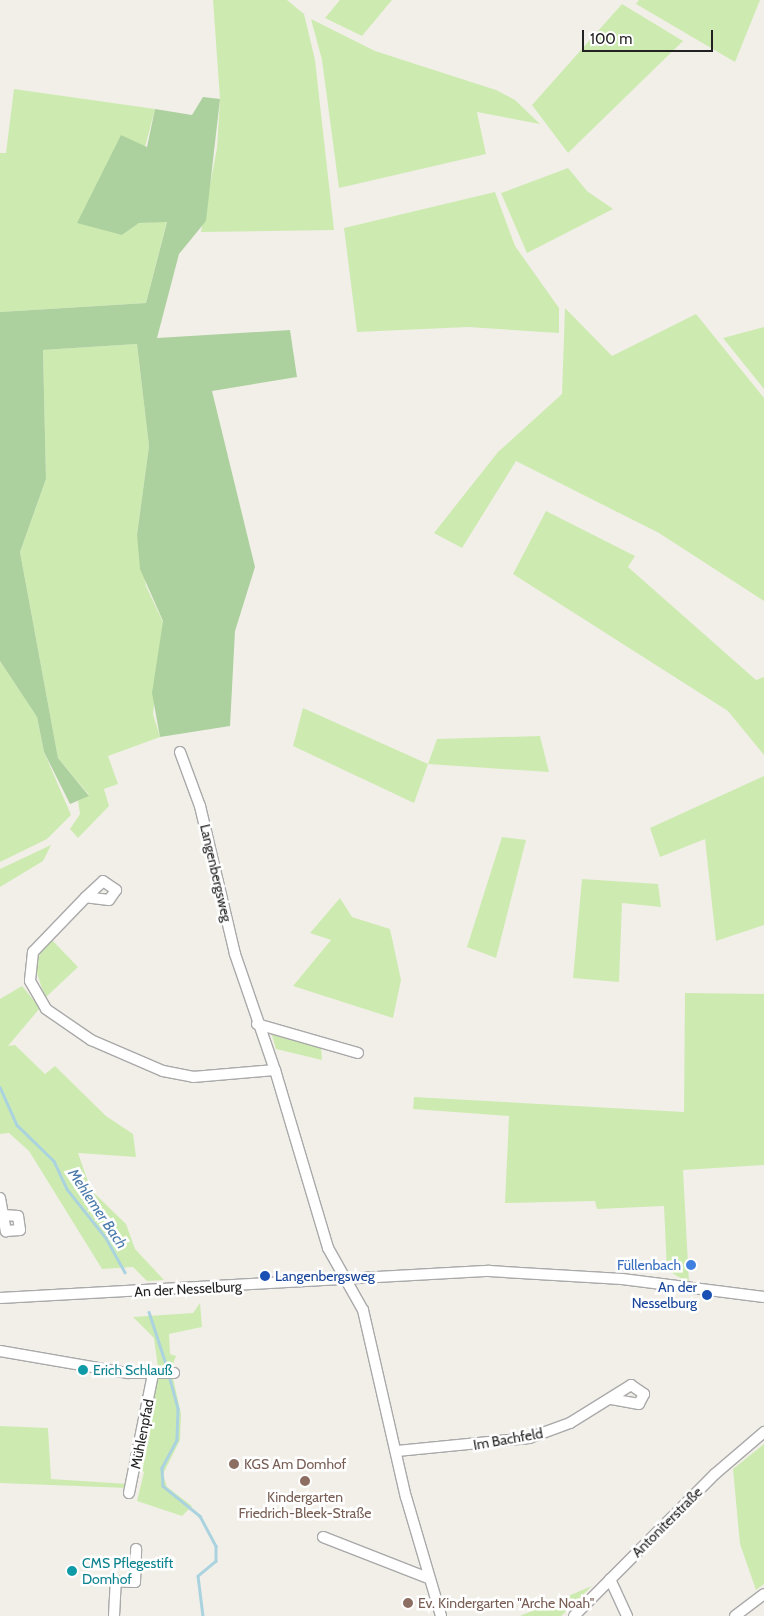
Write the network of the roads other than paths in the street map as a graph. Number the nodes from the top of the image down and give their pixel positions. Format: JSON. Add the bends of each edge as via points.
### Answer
{"nodes":[{"id":1,"x":180,"y":752,"type":"dead end"},
{"id":2,"x":86,"y":897,"type":"dead end"},
{"id":3,"x":257,"y":1024,"type":"junction"},
{"id":4,"x":358,"y":1053,"type":"dead end"},
{"id":5,"x":275,"y":1070,"type":"junction"},
{"id":6,"x":0,"y":1198,"type":"edge"},
{"id":7,"x":3,"y":1215,"type":"dead end"},
{"id":8,"x":347,"y":1280,"type":"junction"},
{"id":9,"x":764,"y":1297,"type":"edge"},
{"id":10,"x":0,"y":1298,"type":"edge"},
{"id":11,"x":0,"y":1351,"type":"edge"},
{"id":12,"x":174,"y":1373,"type":"dead end"},
{"id":13,"x":158,"y":1374,"type":"junction"},
{"id":14,"x":611,"y":1399,"type":"dead end"},
{"id":15,"x":764,"y":1432,"type":"edge"},
{"id":16,"x":398,"y":1451,"type":"junction"},
{"id":17,"x":129,"y":1493,"type":"dead end"},
{"id":18,"x":323,"y":1536,"type":"dead end"},
{"id":19,"x":136,"y":1549,"type":"dead end"},
{"id":20,"x":428,"y":1578,"type":"junction"},
{"id":21,"x":610,"y":1579,"type":"junction"},
{"id":22,"x":764,"y":1594,"type":"edge"},
{"id":23,"x":114,"y":1616,"type":"edge"},
{"id":24,"x":441,"y":1616,"type":"edge"},
{"id":25,"x":574,"y":1616,"type":"edge"},
{"id":26,"x":627,"y":1616,"type":"edge"},
{"id":27,"x":734,"y":1616,"type":"edge"}],
"edges":[{"from":1,"to":3,"type":"street","name":"Langenbergsweg","via":[[200,806],[235,954]]},
{"from":2,"to":5,"type":"street","via":[[33,952],[30,981],[46,1009],[91,1040],[163,1071],[193,1077]]},
{"from":3,"to":4,"type":"street"},
{"from":3,"to":5,"type":"street","name":"Langenbergsweg"},
{"from":5,"to":8,"type":"street","name":"Langenbergsweg","via":[[328,1248]]},
{"from":6,"to":7,"type":"street"},
{"from":8,"to":9,"type":"street","name":"An der Nesselburg","via":[[515,1271]]},
{"from":8,"to":10,"type":"street","name":"An der Nesselburg"},
{"from":8,"to":16,"type":"street","name":"Langenbergsweg","via":[[363,1310]]},
{"from":11,"to":13,"type":"street"},
{"from":12,"to":13,"type":"street"},
{"from":13,"to":17,"type":"street","name":"Mühlenpfad"},
{"from":14,"to":16,"type":"street","name":"Im Bachfeld","via":[[570,1423],[529,1438]]},
{"from":15,"to":21,"type":"street","name":"Antoniterstraße","via":[[714,1474]]},
{"from":16,"to":20,"type":"street","name":"Langenbergsweg"},
{"from":18,"to":20,"type":"street"},
{"from":19,"to":23,"type":"street","via":[[135,1582],[116,1581]]},
{"from":20,"to":24,"type":"street","name":"Langenbergsweg"},
{"from":21,"to":25,"type":"street","name":"Antoniterstraße"},
{"from":21,"to":26,"type":"street"},
{"from":22,"to":27,"type":"street"}]}
